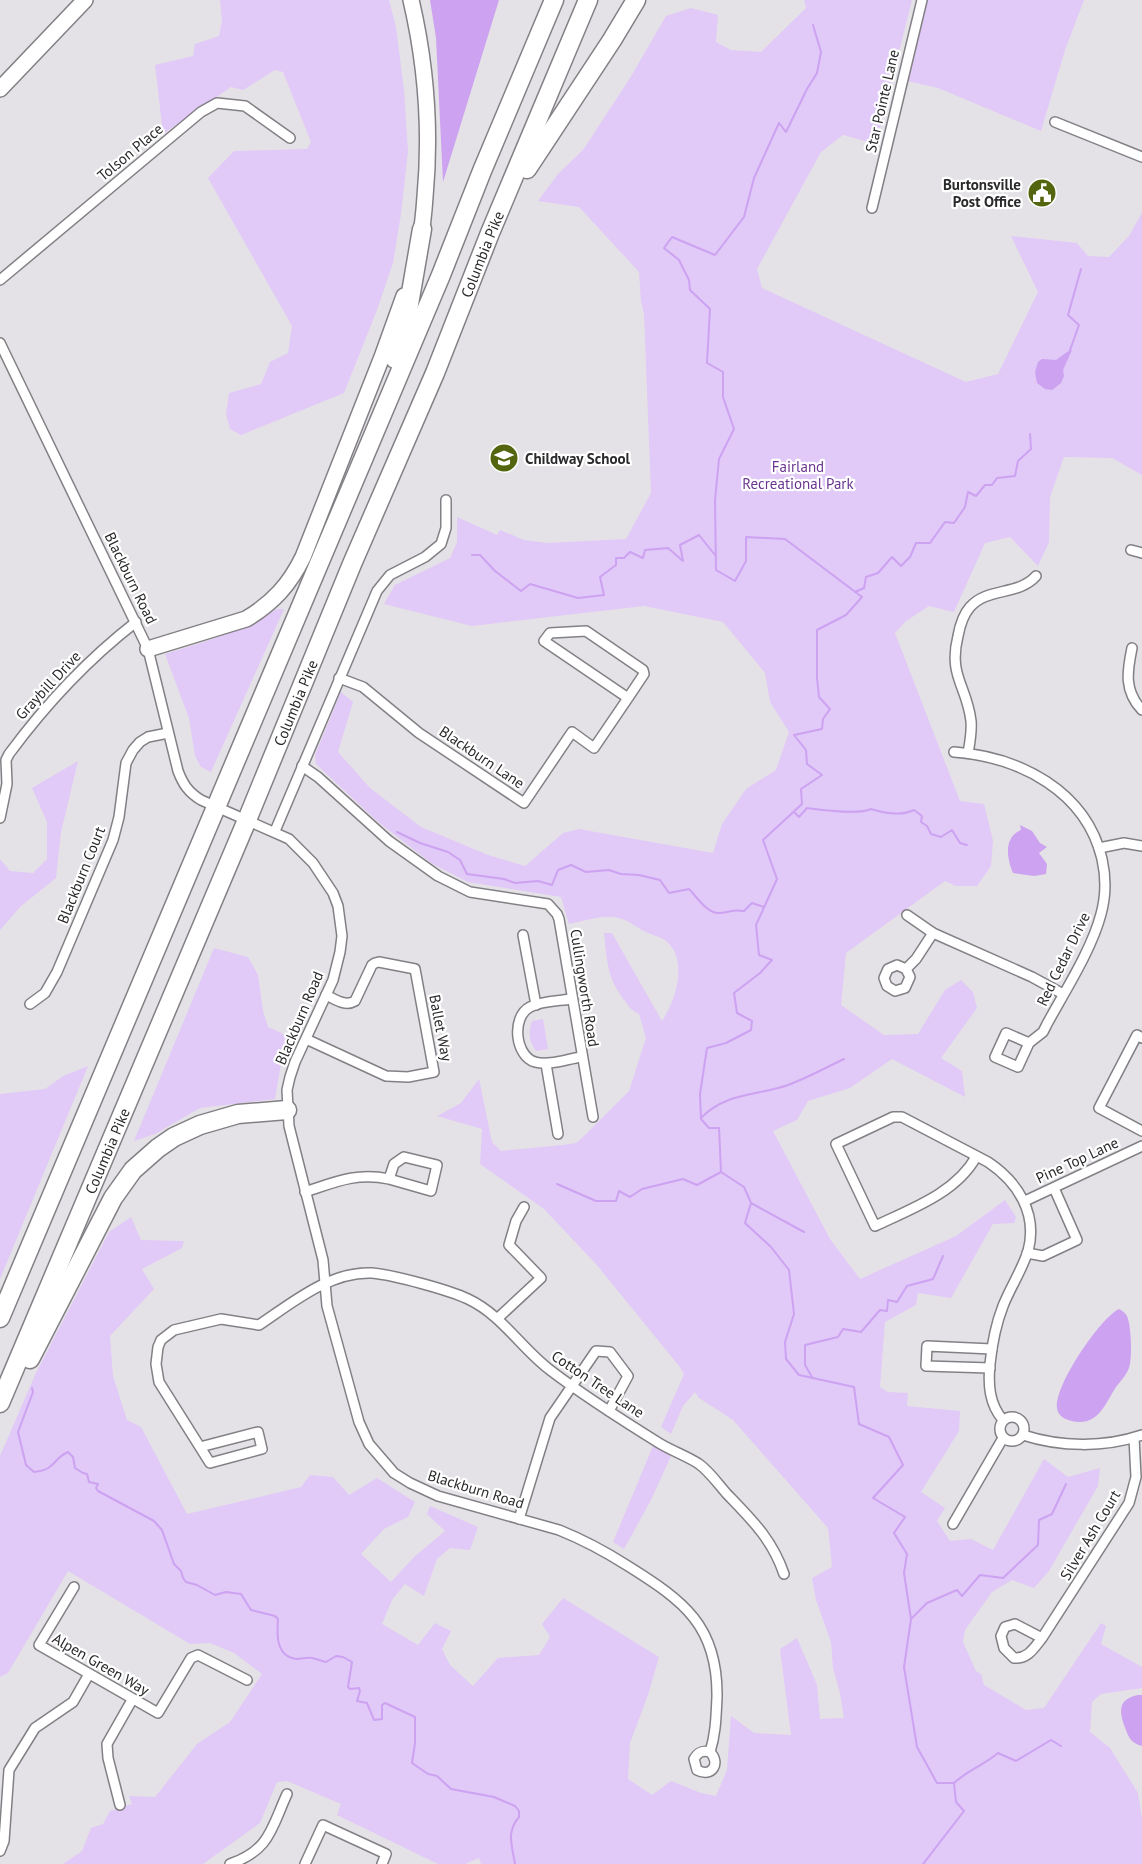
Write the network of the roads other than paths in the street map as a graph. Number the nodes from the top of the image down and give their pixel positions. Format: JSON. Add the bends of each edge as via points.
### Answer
{"nodes":[{"id":1,"x":85,"y":0,"type":"edge"},
{"id":2,"x":411,"y":0,"type":"edge"},
{"id":3,"x":554,"y":0,"type":"edge"},
{"id":4,"x":588,"y":0,"type":"edge"},
{"id":5,"x":636,"y":0,"type":"edge"},
{"id":6,"x":922,"y":0,"type":"edge"},
{"id":7,"x":0,"y":89,"type":"edge"},
{"id":8,"x":1055,"y":122,"type":"dead end"},
{"id":9,"x":290,"y":138,"type":"dead end"},
{"id":10,"x":1142,"y":157,"type":"edge"},
{"id":11,"x":872,"y":208,"type":"dead end"},
{"id":12,"x":422,"y":229,"type":"junction"},
{"id":13,"x":490,"y":233,"type":"junction"},
{"id":14,"x":0,"y":280,"type":"edge"},
{"id":15,"x":0,"y":343,"type":"edge"},
{"id":16,"x":446,"y":500,"type":"dead end"},
{"id":17,"x":345,"y":502,"type":"junction"},
{"id":18,"x":1131,"y":550,"type":"dead end"},
{"id":19,"x":1142,"y":552,"type":"edge"},
{"id":20,"x":1036,"y":576,"type":"dead end"},
{"id":21,"x":136,"y":622,"type":"junction"},
{"id":22,"x":1132,"y":648,"type":"dead end"},
{"id":23,"x":148,"y":649,"type":"junction"},
{"id":24,"x":339,"y":678,"type":"junction"},
{"id":25,"x":628,"y":698,"type":"junction"},
{"id":26,"x":1142,"y":710,"type":"edge"},
{"id":27,"x":168,"y":733,"type":"junction"},
{"id":28,"x":0,"y":746,"type":"edge"},
{"id":29,"x":954,"y":752,"type":"dead end"},
{"id":30,"x":968,"y":753,"type":"junction"},
{"id":31,"x":9,"y":754,"type":"junction"},
{"id":32,"x":302,"y":766,"type":"junction"},
{"id":33,"x":217,"y":806,"type":"junction"},
{"id":34,"x":0,"y":818,"type":"edge"},
{"id":35,"x":247,"y":820,"type":"junction"},
{"id":36,"x":275,"y":831,"type":"junction"},
{"id":37,"x":1142,"y":846,"type":"edge"},
{"id":38,"x":1099,"y":848,"type":"junction"},
{"id":39,"x":907,"y":915,"type":"dead end"},
{"id":40,"x":933,"y":933,"type":"junction"},
{"id":41,"x":523,"y":935,"type":"dead end"},
{"id":42,"x":906,"y":969,"type":"dead end"},
{"id":43,"x":1063,"y":994,"type":"junction"},
{"id":44,"x":326,"y":995,"type":"junction"},
{"id":45,"x":571,"y":999,"type":"junction"},
{"id":46,"x":30,"y":1004,"type":"dead end"},
{"id":47,"x":536,"y":1005,"type":"junction"},
{"id":48,"x":1142,"y":1038,"type":"edge"},
{"id":49,"x":306,"y":1039,"type":"junction"},
{"id":50,"x":1029,"y":1043,"type":"dead end"},
{"id":51,"x":581,"y":1057,"type":"junction"},
{"id":52,"x":546,"y":1064,"type":"junction"},
{"id":53,"x":287,"y":1110,"type":"junction"},
{"id":54,"x":593,"y":1117,"type":"dead end"},
{"id":55,"x":1142,"y":1131,"type":"edge"},
{"id":56,"x":558,"y":1134,"type":"dead end"},
{"id":57,"x":1142,"y":1146,"type":"edge"},
{"id":58,"x":976,"y":1157,"type":"junction"},
{"id":59,"x":389,"y":1179,"type":"junction"},
{"id":60,"x":1054,"y":1188,"type":"junction"},
{"id":61,"x":305,"y":1192,"type":"junction"},
{"id":62,"x":1025,"y":1201,"type":"junction"},
{"id":63,"x":524,"y":1208,"type":"dead end"},
{"id":64,"x":1027,"y":1253,"type":"junction"},
{"id":65,"x":324,"y":1285,"type":"junction"},
{"id":66,"x":0,"y":1318,"type":"edge"},
{"id":67,"x":498,"y":1318,"type":"junction"},
{"id":68,"x":992,"y":1349,"type":"junction"},
{"id":69,"x":990,"y":1368,"type":"junction"},
{"id":70,"x":572,"y":1387,"type":"junction"},
{"id":71,"x":0,"y":1403,"type":"edge"},
{"id":72,"x":609,"y":1411,"type":"junction"},
{"id":73,"x":0,"y":1420,"type":"edge"},
{"id":74,"x":1003,"y":1420,"type":"junction"},
{"id":75,"x":1023,"y":1435,"type":"junction"},
{"id":76,"x":1138,"y":1437,"type":"edge"},
{"id":77,"x":1003,"y":1438,"type":"junction"},
{"id":78,"x":200,"y":1447,"type":"junction"},
{"id":79,"x":519,"y":1519,"type":"junction"},
{"id":80,"x":953,"y":1524,"type":"dead end"},
{"id":81,"x":784,"y":1574,"type":"dead end"},
{"id":82,"x":74,"y":1587,"type":"dead end"},
{"id":83,"x":1042,"y":1638,"type":"junction"},
{"id":84,"x":89,"y":1674,"type":"junction"},
{"id":85,"x":247,"y":1680,"type":"dead end"},
{"id":86,"x":132,"y":1700,"type":"junction"},
{"id":87,"x":710,"y":1752,"type":"dead end"},
{"id":88,"x":287,"y":1794,"type":"dead end"},
{"id":89,"x":120,"y":1805,"type":"dead end"},
{"id":90,"x":0,"y":1851,"type":"edge"},
{"id":91,"x":230,"y":1864,"type":"edge"},
{"id":92,"x":305,"y":1864,"type":"edge"},
{"id":93,"x":381,"y":1864,"type":"edge"}],
"edges":[{"from":1,"to":7,"type":"main road"},
{"from":2,"to":12,"type":"main road","via":[[425,91]]},
{"from":3,"to":17,"type":"highway","name":"Columbia Pike"},
{"from":4,"to":13,"type":"highway","name":"Columbia Pike"},
{"from":5,"to":13,"type":"highway","via":[[534,156]]},
{"from":6,"to":11,"type":"street","name":"Star Pointe Lane"},
{"from":8,"to":10,"type":"street"},
{"from":9,"to":14,"type":"street","name":"Tolson Place","via":[[245,106],[217,103],[201,112]]},
{"from":12,"to":17,"type":"highway","via":[[407,316]]},
{"from":12,"to":23,"type":"main road","via":[[400,311],[295,574],[275,599],[246,619]]},
{"from":13,"to":35,"type":"highway","name":"Columbia Pike"},
{"from":15,"to":21,"type":"street","name":"Blackburn Road"},
{"from":16,"to":24,"type":"street","via":[[446,528],[441,544],[383,581]]},
{"from":17,"to":33,"type":"highway","name":"Columbia Pike"},
{"from":18,"to":19,"type":"street"},
{"from":20,"to":30,"type":"street","via":[[1025,585],[977,600],[964,615],[954,661],[971,722]]},
{"from":21,"to":23,"type":"street","name":"Blackburn Road"},
{"from":21,"to":31,"type":"street","name":"Graybill Drive","via":[[74,675]]},
{"from":22,"to":26,"type":"street","via":[[1128,684]]},
{"from":23,"to":27,"type":"street","name":"Blackburn Road"},
{"from":24,"to":25,"type":"street","name":"Blackburn Lane","via":[[363,687],[419,733],[524,803],[572,732],[594,748]]},
{"from":24,"to":32,"type":"street"},
{"from":25,"to":25,"type":"street","name":"Blackburn Lane","via":[[544,641],[550,633],[586,632],[643,670]]},
{"from":27,"to":33,"type":"street","name":"Blackburn Road","via":[[186,788]]},
{"from":27,"to":46,"type":"street","name":"Blackburn Court","via":[[140,742],[126,763],[112,840],[57,972],[45,993]]},
{"from":28,"to":31,"type":"street"},
{"from":29,"to":30,"type":"street","name":"Red Cedar Drive"},
{"from":30,"to":38,"type":"street","name":"Red Cedar Drive","via":[[1023,768],[1055,786],[1088,822]]},
{"from":31,"to":34,"type":"street"},
{"from":32,"to":36,"type":"street"},
{"from":32,"to":45,"type":"street","name":"Cullingworth Road","via":[[389,841],[438,876],[470,891],[541,903],[553,909],[559,919]]},
{"from":33,"to":35,"type":"street","name":"Blackburn Road"},
{"from":33,"to":66,"type":"highway","name":"Columbia Pike"},
{"from":35,"to":36,"type":"street","name":"Blackburn Road"},
{"from":35,"to":71,"type":"highway","name":"Columbia Pike"},
{"from":36,"to":44,"type":"street","name":"Blackburn Road","via":[[294,843],[313,863],[338,906],[340,952]]},
{"from":37,"to":38,"type":"street","via":[[1124,843]]},
{"from":38,"to":43,"type":"street","name":"Red Cedar Drive","via":[[1105,881],[1102,913]]},
{"from":39,"to":40,"type":"street"},
{"from":40,"to":42,"type":"street"},
{"from":40,"to":43,"type":"street"},
{"from":41,"to":47,"type":"street"},
{"from":43,"to":50,"type":"street","name":"Red Cedar Drive","via":[[1043,1032]]},
{"from":44,"to":49,"type":"street","name":"Blackburn Road"},
{"from":44,"to":49,"type":"street","name":"Ballet Way","via":[[344,1004],[355,1001],[375,963],[415,969],[434,1072],[386,1076]]},
{"from":45,"to":47,"type":"street"},
{"from":45,"to":51,"type":"street","name":"Cullingworth Road"},
{"from":47,"to":52,"type":"street","via":[[526,1010],[518,1024],[520,1047],[531,1061]]},
{"from":48,"to":55,"type":"street","via":[[1137,1035],[1099,1108]]},
{"from":49,"to":53,"type":"street","name":"Blackburn Road","via":[[290,1077]]},
{"from":51,"to":52,"type":"street"},
{"from":51,"to":54,"type":"street","name":"Cullingworth Road"},
{"from":52,"to":56,"type":"street"},
{"from":53,"to":61,"type":"street","name":"Blackburn Road"},
{"from":53,"to":73,"type":"highway","via":[[238,1113],[200,1125],[174,1137],[133,1170],[113,1198]]},
{"from":57,"to":60,"type":"street","name":"Pine Top Lane"},
{"from":58,"to":58,"type":"street","via":[[897,1116],[836,1144],[875,1226],[956,1182]]},
{"from":58,"to":62,"type":"street","via":[[1000,1170]]},
{"from":59,"to":59,"type":"street","via":[[394,1164],[404,1157],[437,1165],[431,1191]]},
{"from":59,"to":61,"type":"street","via":[[351,1178]]},
{"from":60,"to":62,"type":"street","name":"Pine Top Lane"},
{"from":60,"to":64,"type":"street","via":[[1077,1240],[1043,1256]]},
{"from":61,"to":65,"type":"street","name":"Blackburn Road","via":[[323,1260]]},
{"from":62,"to":64,"type":"street","via":[[1030,1230]]},
{"from":63,"to":67,"type":"street","via":[[509,1245],[541,1278]]},
{"from":64,"to":68,"type":"street","via":[[1003,1306]]},
{"from":65,"to":67,"type":"street","name":"Cotton Tree Lane","via":[[341,1277],[383,1274],[468,1299]]},
{"from":65,"to":78,"type":"street","name":"Cotton Tree Lane","via":[[259,1326],[221,1319],[174,1330],[161,1340],[156,1364],[159,1382]]},
{"from":65,"to":79,"type":"street","name":"Blackburn Road","via":[[359,1422],[379,1457],[394,1473],[423,1490]]},
{"from":67,"to":70,"type":"street","name":"Cotton Tree Lane","via":[[537,1360]]},
{"from":68,"to":69,"type":"street"},
{"from":68,"to":69,"type":"street","via":[[927,1346],[926,1366]]},
{"from":69,"to":74,"type":"street","via":[[990,1394]]},
{"from":70,"to":72,"type":"street","name":"Cotton Tree Lane"},
{"from":70,"to":72,"type":"street","via":[[596,1351],[610,1352],[628,1376]]},
{"from":70,"to":79,"type":"street","via":[[550,1418]]},
{"from":72,"to":81,"type":"street","name":"Cotton Tree Lane","via":[[709,1473],[764,1534]]},
{"from":74,"to":75,"type":"street","via":[[1018,1418],[1024,1424]]},
{"from":74,"to":77,"type":"street","via":[[999,1430]]},
{"from":75,"to":76,"type":"street","via":[[1060,1444],[1106,1443]]},
{"from":75,"to":77,"type":"street","via":[[1014,1441]]},
{"from":76,"to":83,"type":"street","name":"Silver Ash Court","via":[[1136,1477],[1129,1503]]},
{"from":77,"to":80,"type":"street"},
{"from":78,"to":78,"type":"street","via":[[210,1463],[262,1449],[258,1432]]},
{"from":79,"to":87,"type":"street","name":"Blackburn Road","via":[[590,1543],[661,1587],[689,1612],[705,1635],[715,1662],[716,1725]]},
{"from":82,"to":84,"type":"street","name":"Alpen Green Way","via":[[39,1645]]},
{"from":83,"to":83,"type":"street","name":"Silver Ash Court","via":[[1028,1656],[1018,1659],[1004,1648],[1001,1636],[1005,1627],[1015,1624]]},
{"from":84,"to":86,"type":"street","name":"Alpen Green Way"},
{"from":84,"to":90,"type":"street","via":[[73,1702],[35,1728],[11,1765]]},
{"from":85,"to":86,"type":"street","name":"Alpen Green Way","via":[[198,1654],[191,1658],[158,1713]]},
{"from":86,"to":89,"type":"street","via":[[107,1744]]},
{"from":88,"to":91,"type":"street","via":[[266,1840],[251,1856]]},
{"from":92,"to":93,"type":"street","via":[[323,1825],[386,1854]]}]}
